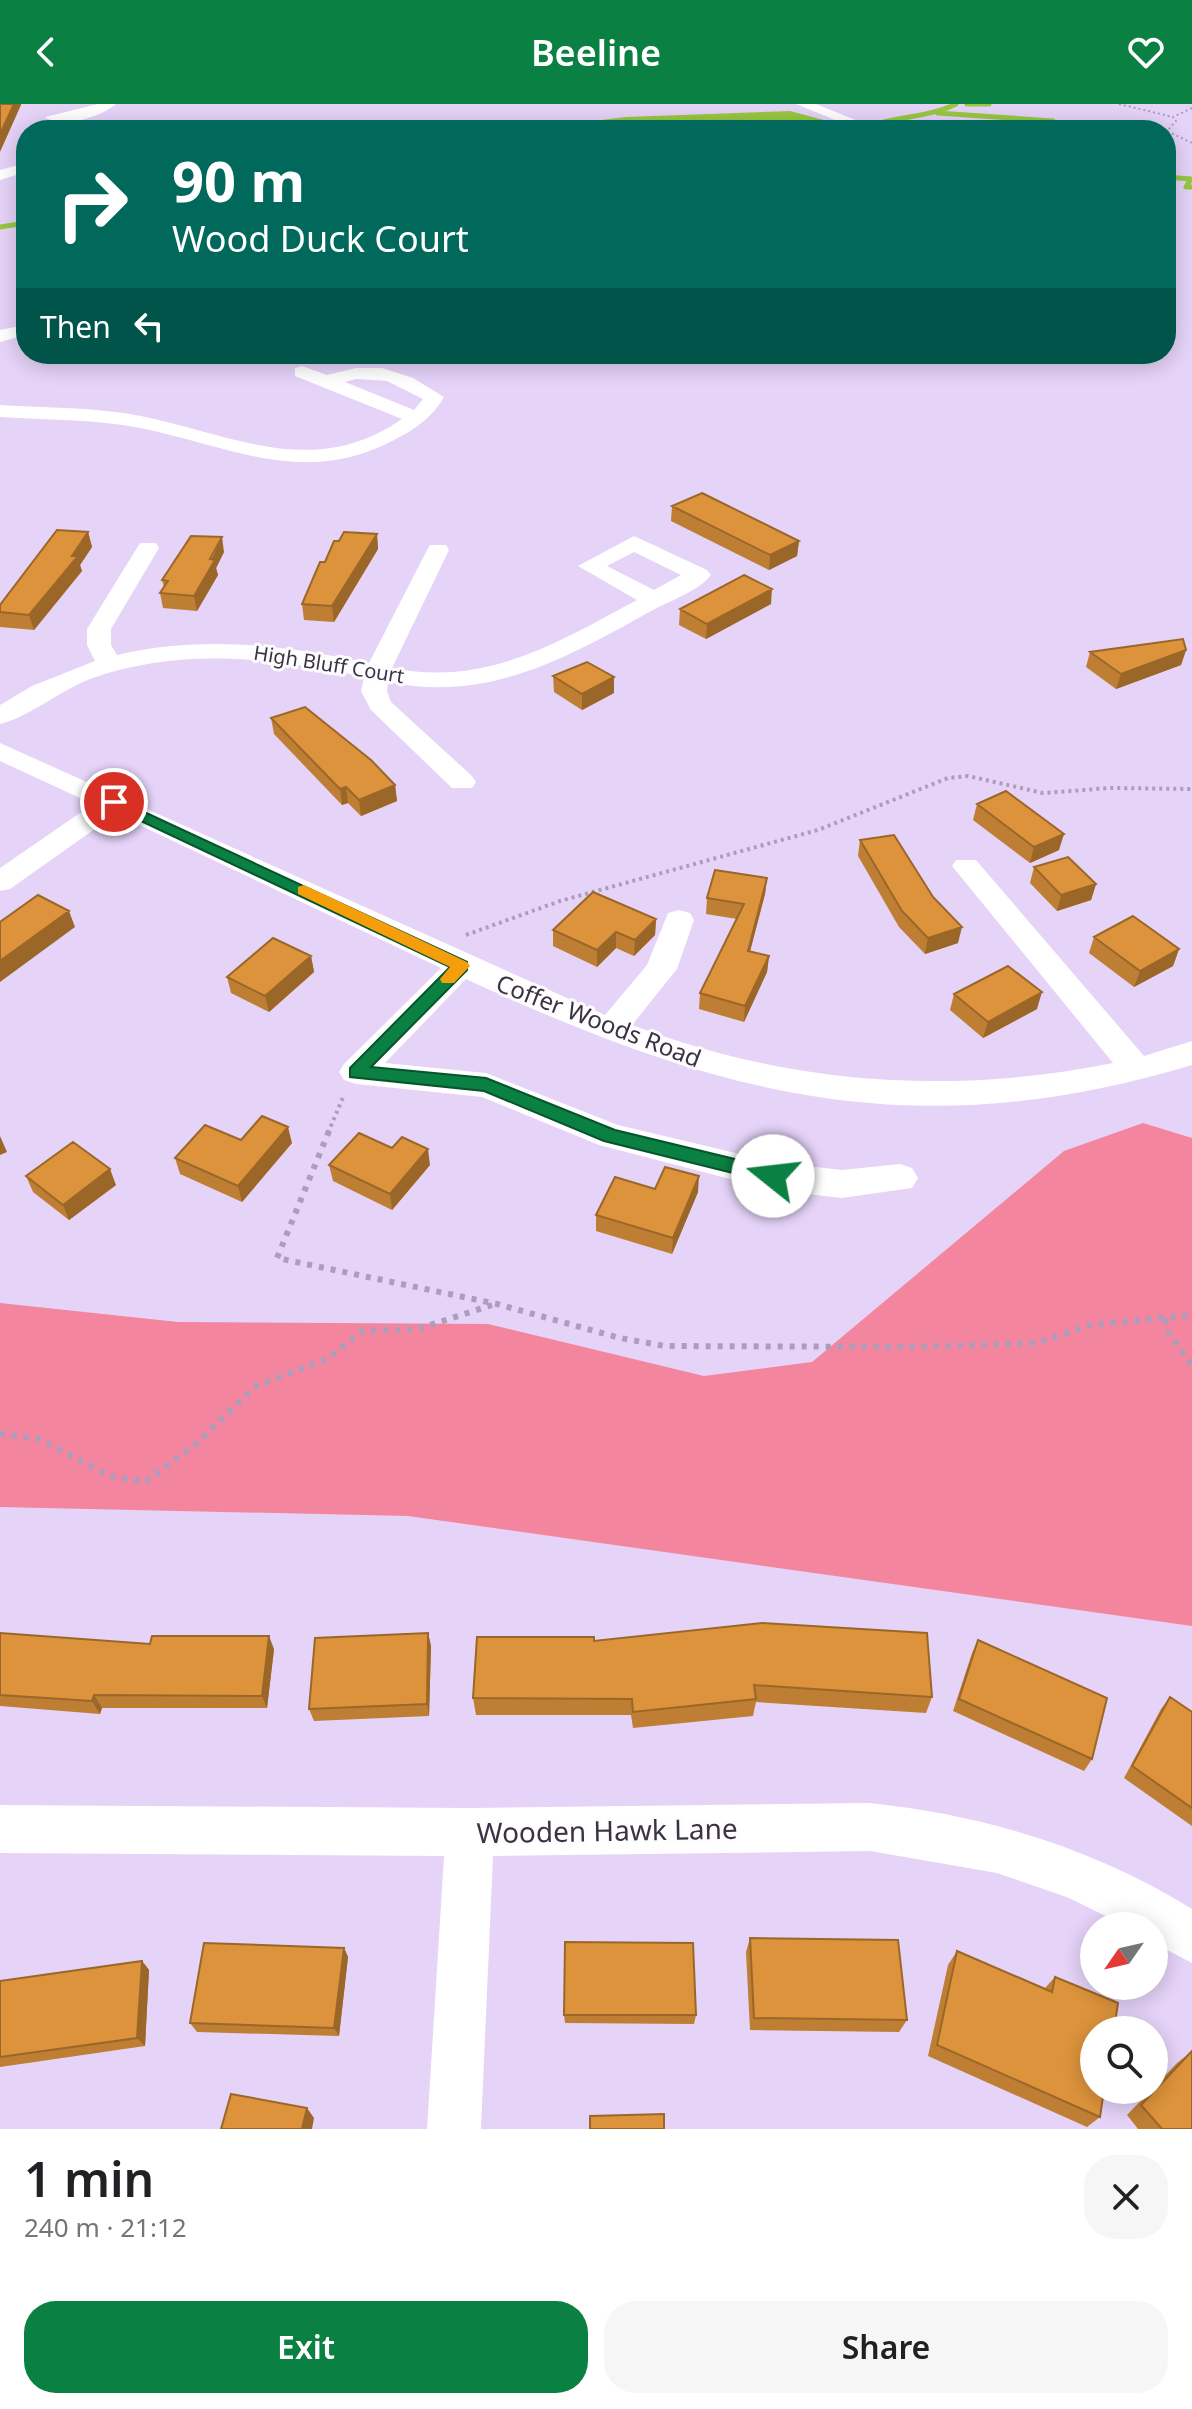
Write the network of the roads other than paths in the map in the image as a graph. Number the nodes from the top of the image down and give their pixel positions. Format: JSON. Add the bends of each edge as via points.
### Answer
{"nodes":[{"id":1,"x":109,"y":104,"type":"edge"},
{"id":2,"x":803,"y":104,"type":"edge"},
{"id":3,"x":52,"y":117,"type":"edge"},
{"id":4,"x":846,"y":120,"type":"edge"},
{"id":5,"x":302,"y":372,"type":"dead end"},
{"id":6,"x":0,"y":411,"type":"edge"},
{"id":7,"x":148,"y":548,"type":"dead end"},
{"id":8,"x":438,"y":550,"type":"dead end"},
{"id":9,"x":654,"y":599,"type":"dead end"},
{"id":10,"x":109,"y":664,"type":"junction"},
{"id":11,"x":378,"y":671,"type":"junction"},
{"id":12,"x":0,"y":716,"type":"edge"},
{"id":13,"x":0,"y":751,"type":"edge"},
{"id":14,"x":462,"y":782,"type":"dead end"},
{"id":15,"x":114,"y":802,"type":"junction"},
{"id":16,"x":966,"y":866,"type":"dead end"},
{"id":17,"x":0,"y":882,"type":"edge"},
{"id":18,"x":679,"y":920,"type":"dead end"},
{"id":19,"x":450,"y":961,"type":"junction"},
{"id":20,"x":611,"y":1029,"type":"junction"},
{"id":21,"x":1192,"y":1053,"type":"edge"},
{"id":22,"x":1137,"y":1070,"type":"junction"},
{"id":23,"x":900,"y":1178,"type":"dead end"},
{"id":24,"x":0,"y":1829,"type":"edge"},
{"id":25,"x":470,"y":1832,"type":"junction"},
{"id":26,"x":1192,"y":1938,"type":"edge"},
{"id":27,"x":454,"y":2129,"type":"edge"}],
"edges":[{"from":1,"to":3,"type":"street","via":[[87,114]]},
{"from":2,"to":4,"type":"street"},
{"from":5,"to":6,"type":"street","via":[[327,382],[350,372],[375,371],[434,397],[372,446],[294,459],[247,452],[141,422]]},
{"from":7,"to":10,"type":"street","via":[[99,629],[99,645]]},
{"from":8,"to":11,"type":"street"},
{"from":9,"to":11,"type":"street","name":"High Bluff Court","via":[[529,662],[486,677],[439,682]]},
{"from":10,"to":11,"type":"street","name":"High Bluff Court","via":[[167,652],[226,649],[276,652]]},
{"from":10,"to":12,"type":"street","name":"High Bluff Court"},
{"from":11,"to":14,"type":"street","via":[[374,691],[380,705]]},
{"from":13,"to":15,"type":"street","name":"Coffer Woods Road"},
{"from":15,"to":17,"type":"street"},
{"from":15,"to":19,"type":"street","name":"Coffer Woods Road"},
{"from":16,"to":22,"type":"street"},
{"from":18,"to":20,"type":"street","via":[[661,969]]},
{"from":19,"to":20,"type":"street","name":"Coffer Woods Road"},
{"from":19,"to":23,"type":"street","via":[[356,1072],[486,1085],[611,1136],[773,1176],[842,1184]]},
{"from":20,"to":22,"type":"street","name":"Coffer Woods Road","via":[[730,1068],[878,1091],[1019,1091]]},
{"from":21,"to":22,"type":"street","name":"Coffer Woods Road"},
{"from":24,"to":25,"type":"street","name":"Wooden Hawk Lane"},
{"from":25,"to":26,"type":"street","name":"Wooden Hawk Lane","via":[[915,1830],[1019,1854],[1102,1888]]},
{"from":25,"to":27,"type":"street"}]}
